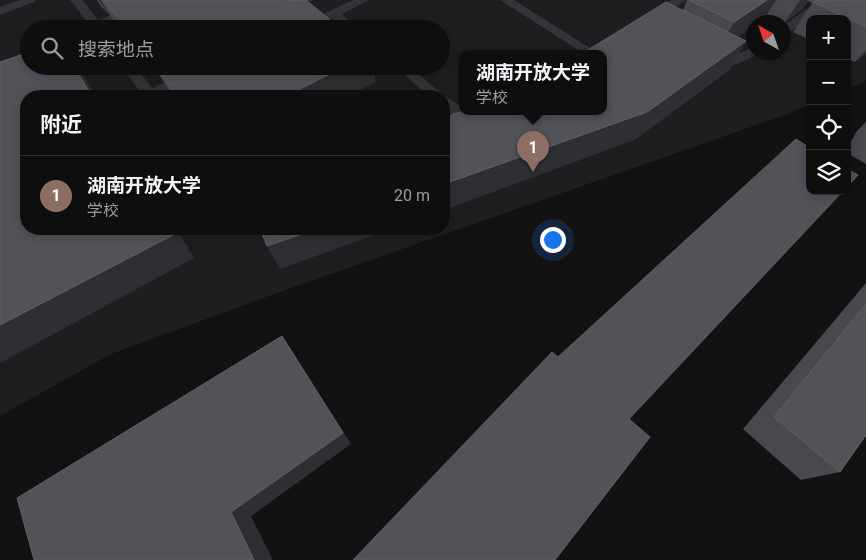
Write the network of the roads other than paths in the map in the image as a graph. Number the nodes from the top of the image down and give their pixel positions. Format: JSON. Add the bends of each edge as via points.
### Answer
{"nodes":[{"id":1,"x":30,"y":0,"type":"edge"},
{"id":2,"x":76,"y":0,"type":"edge"},
{"id":3,"x":162,"y":0,"type":"edge"},
{"id":4,"x":363,"y":0,"type":"edge"},
{"id":5,"x":506,"y":0,"type":"edge"},
{"id":6,"x":534,"y":0,"type":"edge"},
{"id":7,"x":680,"y":0,"type":"edge"},
{"id":8,"x":827,"y":0,"type":"edge"},
{"id":9,"x":799,"y":3,"type":"dead end"},
{"id":10,"x":519,"y":8,"type":"junction"},
{"id":11,"x":812,"y":10,"type":"junction"},
{"id":12,"x":0,"y":11,"type":"edge"},
{"id":13,"x":334,"y":13,"type":"junction"},
{"id":14,"x":92,"y":20,"type":"edge"},
{"id":15,"x":115,"y":20,"type":"edge"},
{"id":16,"x":318,"y":20,"type":"edge"},
{"id":17,"x":342,"y":20,"type":"edge"},
{"id":18,"x":791,"y":25,"type":"edge"},
{"id":19,"x":663,"y":29,"type":"edge"},
{"id":20,"x":697,"y":48,"type":"edge"},
{"id":21,"x":589,"y":50,"type":"edge"},
{"id":22,"x":746,"y":56,"type":"edge"},
{"id":23,"x":135,"y":75,"type":"edge"},
{"id":24,"x":194,"y":75,"type":"edge"},
{"id":25,"x":411,"y":75,"type":"edge"},
{"id":26,"x":146,"y":90,"type":"edge"},
{"id":27,"x":161,"y":90,"type":"edge"},
{"id":28,"x":430,"y":90,"type":"edge"}],
"edges":[{"from":1,"to":12,"type":"lane"},
{"from":2,"to":14,"type":"lane"},
{"from":3,"to":15,"type":"lane"},
{"from":4,"to":13,"type":"lane"},
{"from":5,"to":10,"type":"lane"},
{"from":6,"to":10,"type":"lane"},
{"from":7,"to":19,"type":"lane","via":[[646,20]]},
{"from":8,"to":11,"type":"lane"},
{"from":9,"to":11,"type":"lane"},
{"from":10,"to":21,"type":"lane"},
{"from":11,"to":18,"type":"lane"},
{"from":13,"to":16,"type":"lane"},
{"from":13,"to":17,"type":"lane"},
{"from":20,"to":22,"type":"lane","via":[[723,62],[740,60]]},
{"from":23,"to":26,"type":"lane"},
{"from":24,"to":27,"type":"lane"},
{"from":25,"to":28,"type":"lane"}]}
